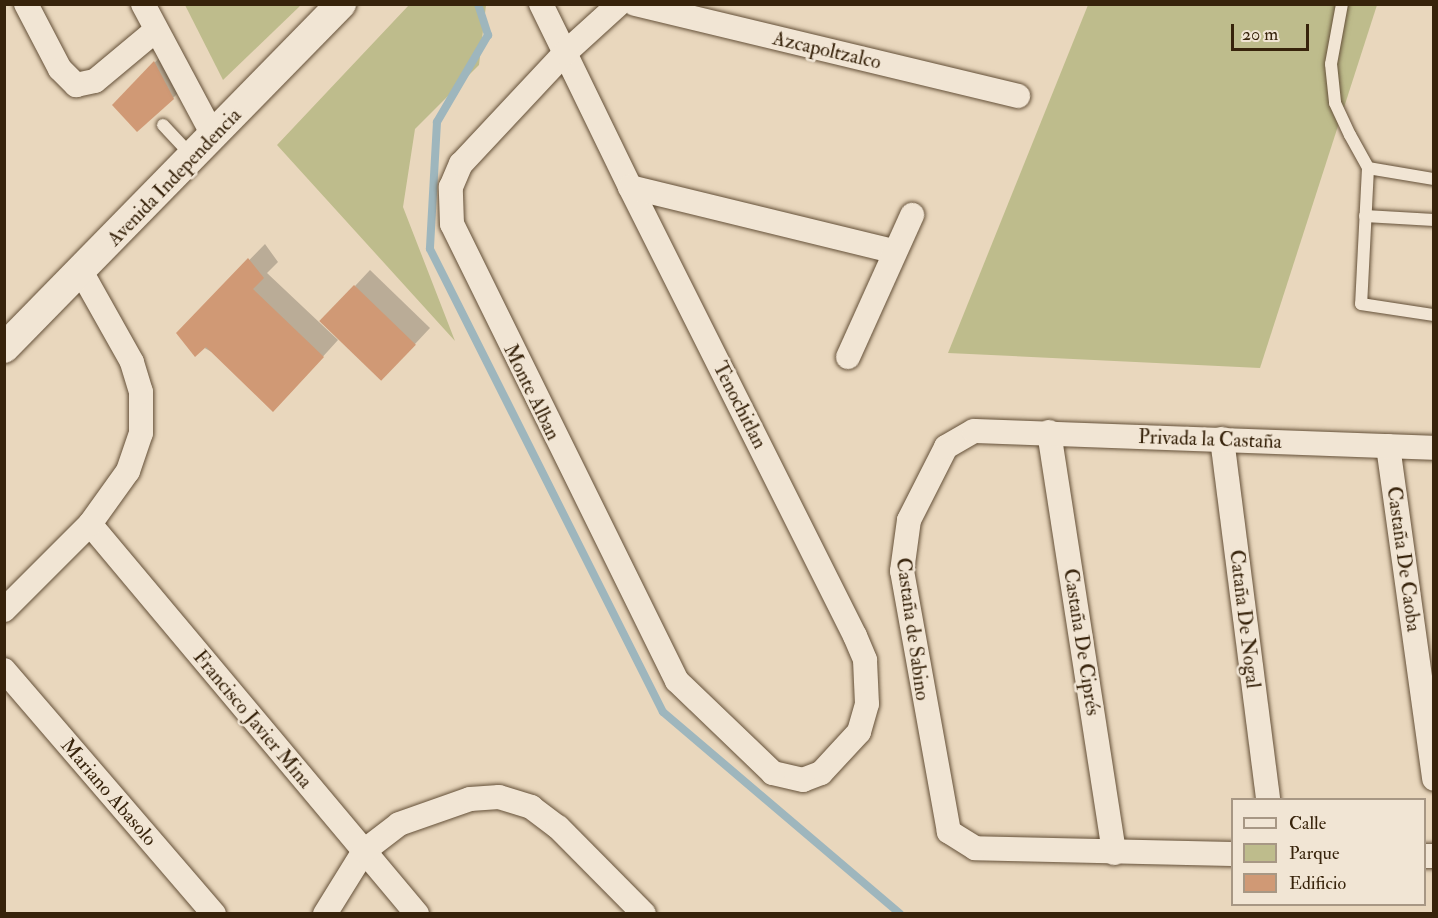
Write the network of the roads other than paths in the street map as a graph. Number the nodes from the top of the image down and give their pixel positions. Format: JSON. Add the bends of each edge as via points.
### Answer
{"nodes":[{"id":1,"x":26,"y":4,"type":"edge"},
{"id":2,"x":143,"y":4,"type":"edge"},
{"id":3,"x":341,"y":4,"type":"edge"},
{"id":4,"x":541,"y":4,"type":"edge"},
{"id":5,"x":619,"y":4,"type":"edge"},
{"id":6,"x":635,"y":4,"type":"edge"},
{"id":7,"x":1342,"y":4,"type":"edge"},
{"id":8,"x":155,"y":31,"type":"junction"},
{"id":9,"x":564,"y":53,"type":"junction"},
{"id":10,"x":1018,"y":96,"type":"dead end"},
{"id":11,"x":163,"y":125,"type":"dead end"},
{"id":12,"x":213,"y":135,"type":"junction"},
{"id":13,"x":193,"y":157,"type":"junction"},
{"id":14,"x":1368,"y":168,"type":"junction"},
{"id":15,"x":1434,"y":178,"type":"edge"},
{"id":16,"x":630,"y":187,"type":"junction"},
{"id":17,"x":912,"y":215,"type":"dead end"},
{"id":18,"x":1365,"y":216,"type":"junction"},
{"id":19,"x":1434,"y":220,"type":"edge"},
{"id":20,"x":893,"y":251,"type":"junction"},
{"id":21,"x":82,"y":273,"type":"junction"},
{"id":22,"x":1434,"y":315,"type":"edge"},
{"id":23,"x":4,"y":348,"type":"edge"},
{"id":24,"x":848,"y":357,"type":"dead end"},
{"id":25,"x":986,"y":430,"type":"joint"},
{"id":26,"x":1049,"y":432,"type":"junction"},
{"id":27,"x":1222,"y":439,"type":"junction"},
{"id":28,"x":1388,"y":446,"type":"junction"},
{"id":29,"x":1434,"y":448,"type":"edge"},
{"id":30,"x":90,"y":524,"type":"junction"},
{"id":31,"x":4,"y":610,"type":"edge"},
{"id":32,"x":4,"y":670,"type":"edge"},
{"id":33,"x":788,"y":779,"type":"joint"},
{"id":34,"x":1434,"y":779,"type":"edge"},
{"id":35,"x":1269,"y":798,"type":"edge"},
{"id":36,"x":364,"y":851,"type":"junction"},
{"id":37,"x":1114,"y":853,"type":"junction"},
{"id":38,"x":1231,"y":854,"type":"edge"},
{"id":39,"x":214,"y":914,"type":"edge"},
{"id":40,"x":325,"y":914,"type":"edge"},
{"id":41,"x":417,"y":914,"type":"edge"},
{"id":42,"x":644,"y":914,"type":"edge"}],
"edges":[{"from":1,"to":8,"type":"street","via":[[60,69],[76,86],[95,81]]},
{"from":2,"to":8,"type":"street"},
{"from":3,"to":12,"type":"street","name":"Avenida Independencia"},
{"from":4,"to":9,"type":"street","name":"Tenochitlan"},
{"from":5,"to":9,"type":"street","name":"Monte Alban"},
{"from":6,"to":10,"type":"street","name":"Azcapoltzalco"},
{"from":7,"to":14,"type":"lane","via":[[1331,64],[1335,103]]},
{"from":8,"to":12,"type":"street"},
{"from":9,"to":16,"type":"street","name":"Tenochitlan"},
{"from":9,"to":33,"type":"street","name":"Monte Alban","via":[[461,164],[451,187],[452,224],[677,681],[773,772]]},
{"from":11,"to":13,"type":"lane"},
{"from":12,"to":13,"type":"street","name":"Avenida Independencia"},
{"from":13,"to":21,"type":"street","name":"Avenida Independencia"},
{"from":14,"to":15,"type":"lane"},
{"from":14,"to":18,"type":"lane"},
{"from":16,"to":20,"type":"street"},
{"from":16,"to":33,"type":"street","name":"Tenochitlan","via":[[865,660],[867,704],[859,732],[821,773]]},
{"from":17,"to":20,"type":"street"},
{"from":18,"to":19,"type":"lane"},
{"from":18,"to":22,"type":"lane","via":[[1361,304]]},
{"from":20,"to":24,"type":"street"},
{"from":21,"to":23,"type":"street","name":"Avenida Independencia"},
{"from":21,"to":30,"type":"street","via":[[132,362],[141,392],[141,433],[128,471]]},
{"from":25,"to":26,"type":"street","name":"Privada la Castaña"},
{"from":25,"to":37,"type":"street","name":"Castaña de Sabino","via":[[962,434],[946,447],[909,520],[901,556],[943,820],[949,832],[975,848]]},
{"from":26,"to":27,"type":"street","name":"Privada la Castaña"},
{"from":26,"to":37,"type":"street","name":"Castaña De Ciprés"},
{"from":27,"to":28,"type":"street","name":"Privada la Castaña"},
{"from":27,"to":35,"type":"street","name":"Cataña De Nogal"},
{"from":28,"to":29,"type":"street","name":"Privada la Castaña"},
{"from":28,"to":34,"type":"street","name":"Castaña De Caoba"},
{"from":30,"to":31,"type":"street"},
{"from":30,"to":36,"type":"street","name":"Francisco Javier Mina"},
{"from":32,"to":39,"type":"street","name":"Mariano Abasolo"},
{"from":36,"to":40,"type":"street"},
{"from":36,"to":41,"type":"street","name":"Francisco Javier Mina"},
{"from":36,"to":42,"type":"street","via":[[399,824],[435,808],[499,797],[531,807],[558,827]]},
{"from":37,"to":38,"type":"street"}]}
